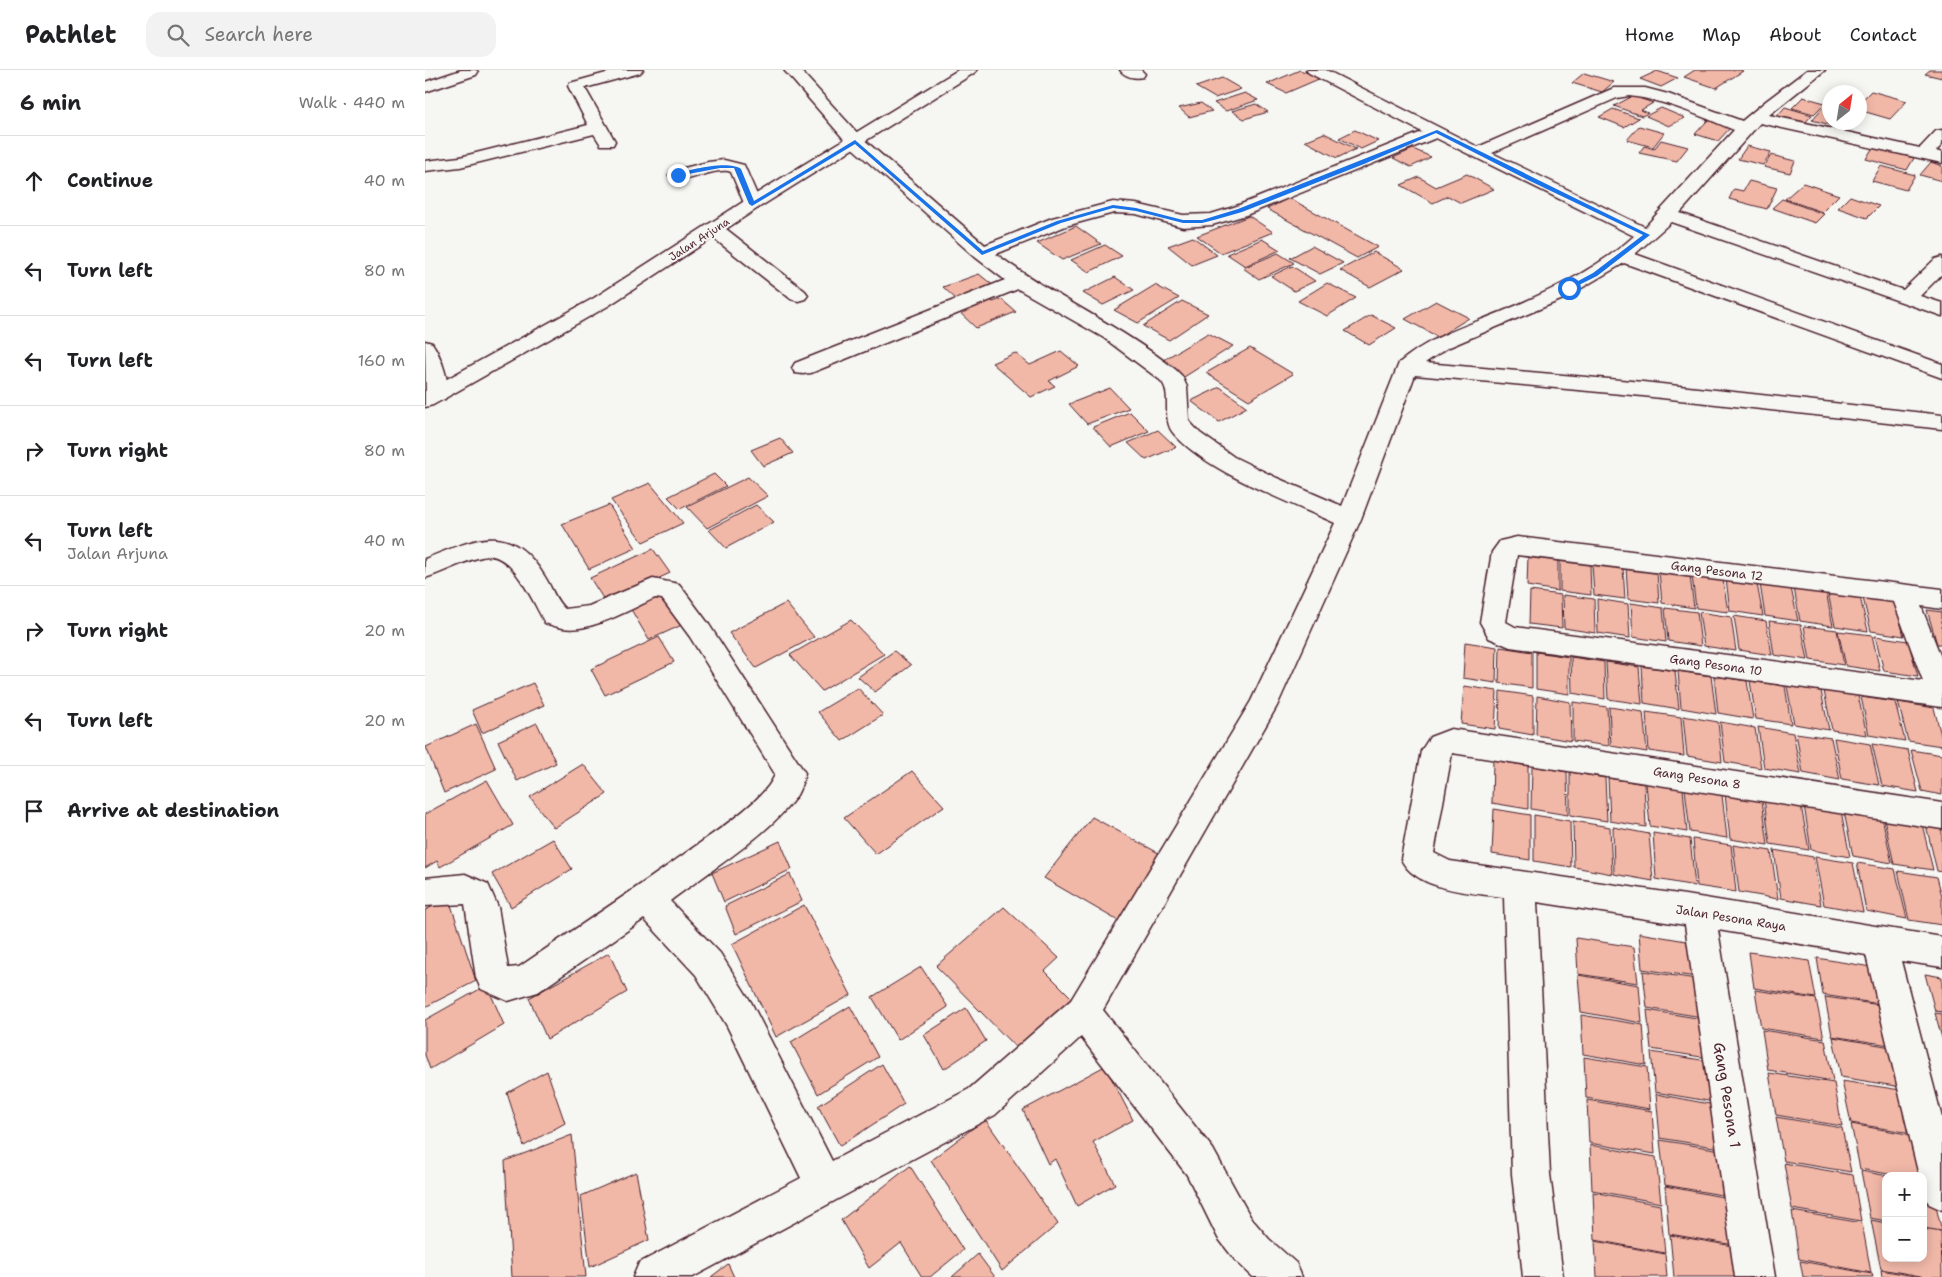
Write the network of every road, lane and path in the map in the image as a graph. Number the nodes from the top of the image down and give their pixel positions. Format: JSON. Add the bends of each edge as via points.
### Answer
{"nodes":[{"id":1,"x":635,"y":70,"type":"edge"},
{"id":2,"x":792,"y":70,"type":"edge"},
{"id":3,"x":969,"y":70,"type":"edge"},
{"id":4,"x":1313,"y":70,"type":"edge"},
{"id":5,"x":1817,"y":70,"type":"edge"},
{"id":6,"x":470,"y":72,"type":"dead end"},
{"id":7,"x":1611,"y":79,"type":"dead end"},
{"id":8,"x":425,"y":87,"type":"edge"},
{"id":9,"x":1636,"y":91,"type":"junction"},
{"id":10,"x":1750,"y":122,"type":"junction"},
{"id":11,"x":1437,"y":132,"type":"junction"},
{"id":12,"x":1942,"y":134,"type":"edge"},
{"id":13,"x":855,"y":141,"type":"junction"},
{"id":14,"x":1478,"y":153,"type":"junction"},
{"id":15,"x":1924,"y":154,"type":"junction"},
{"id":16,"x":1942,"y":158,"type":"edge"},
{"id":17,"x":425,"y":166,"type":"edge"},
{"id":18,"x":678,"y":175,"type":"dead end"},
{"id":19,"x":752,"y":204,"type":"junction"},
{"id":20,"x":1668,"y":215,"type":"junction"},
{"id":21,"x":714,"y":229,"type":"junction"},
{"id":22,"x":1647,"y":235,"type":"junction"},
{"id":23,"x":982,"y":253,"type":"junction"},
{"id":24,"x":1622,"y":256,"type":"junction"},
{"id":25,"x":1942,"y":263,"type":"edge"},
{"id":26,"x":1019,"y":281,"type":"junction"},
{"id":27,"x":798,"y":295,"type":"dead end"},
{"id":28,"x":1906,"y":298,"type":"junction"},
{"id":29,"x":1942,"y":310,"type":"edge"},
{"id":30,"x":425,"y":347,"type":"edge"},
{"id":31,"x":803,"y":368,"type":"dead end"},
{"id":32,"x":1407,"y":368,"type":"junction"},
{"id":33,"x":1942,"y":370,"type":"edge"},
{"id":34,"x":431,"y":397,"type":"edge"},
{"id":35,"x":1942,"y":422,"type":"edge"},
{"id":36,"x":1349,"y":519,"type":"junction"},
{"id":37,"x":425,"y":569,"type":"edge"},
{"id":38,"x":1904,"y":595,"type":"junction"},
{"id":39,"x":1942,"y":599,"type":"edge"},
{"id":40,"x":1495,"y":626,"type":"joint"},
{"id":41,"x":1942,"y":695,"type":"edge"},
{"id":42,"x":1942,"y":816,"type":"edge"},
{"id":43,"x":1417,"y":859,"type":"joint"},
{"id":44,"x":1520,"y":886,"type":"junction"},
{"id":45,"x":425,"y":892,"type":"edge"},
{"id":46,"x":647,"y":899,"type":"junction"},
{"id":47,"x":1699,"y":912,"type":"junction"},
{"id":48,"x":1880,"y":943,"type":"junction"},
{"id":49,"x":1942,"y":952,"type":"edge"},
{"id":50,"x":1083,"y":1012,"type":"junction"},
{"id":51,"x":825,"y":1186,"type":"junction"},
{"id":52,"x":1942,"y":1191,"type":"edge"},
{"id":53,"x":653,"y":1277,"type":"edge"},
{"id":54,"x":1283,"y":1277,"type":"edge"},
{"id":55,"x":1543,"y":1277,"type":"edge"},
{"id":56,"x":1755,"y":1277,"type":"edge"}],
"edges":[{"from":1,"to":17,"type":"street","via":[[576,86],[602,134]]},
{"from":2,"to":13,"type":"street"},
{"from":3,"to":13,"type":"street","name":"Jalan Arjuna"},
{"from":4,"to":11,"type":"street"},
{"from":5,"to":10,"type":"street"},
{"from":6,"to":8,"type":"street"},
{"from":7,"to":9,"type":"street"},
{"from":9,"to":10,"type":"street"},
{"from":9,"to":14,"type":"street","via":[[1614,92]]},
{"from":10,"to":15,"type":"street"},
{"from":10,"to":20,"type":"street"},
{"from":11,"to":14,"type":"street"},
{"from":11,"to":23,"type":"street","via":[[1240,211],[1212,219],[1183,221],[1113,206],[1059,222]]},
{"from":12,"to":15,"type":"street"},
{"from":13,"to":19,"type":"street","name":"Jalan Arjuna"},
{"from":13,"to":23,"type":"street"},
{"from":14,"to":22,"type":"street"},
{"from":15,"to":16,"type":"street"},
{"from":18,"to":19,"type":"street","via":[[720,166],[735,167]]},
{"from":19,"to":21,"type":"street","name":"Jalan Arjuna"},
{"from":20,"to":22,"type":"street"},
{"from":20,"to":28,"type":"street"},
{"from":21,"to":27,"type":"street"},
{"from":21,"to":34,"type":"street","name":"Jalan Arjuna","via":[[601,302]]},
{"from":22,"to":24,"type":"street"},
{"from":23,"to":26,"type":"street"},
{"from":24,"to":32,"type":"street","via":[[1569,288],[1440,344]]},
{"from":24,"to":33,"type":"street"},
{"from":25,"to":28,"type":"street"},
{"from":26,"to":31,"type":"street"},
{"from":26,"to":36,"type":"street","via":[[1111,334],[1168,375],[1176,387],[1181,428],[1199,443],[1226,462],[1269,484]]},
{"from":28,"to":29,"type":"street"},
{"from":30,"to":34,"type":"street","via":[[435,374]]},
{"from":32,"to":35,"type":"street","via":[[1643,389]]},
{"from":32,"to":36,"type":"street"},
{"from":36,"to":50,"type":"street","via":[[1263,706]]},
{"from":37,"to":46,"type":"street","via":[[489,546],[502,548],[527,569],[554,616],[565,619],[595,614],[657,588],[670,591],[699,630],[789,773],[789,781],[769,806],[740,831]]},
{"from":38,"to":39,"type":"street","name":"Gang Pesona 12"},
{"from":38,"to":40,"type":"street","name":"Gang Pesona 12","via":[[1513,546],[1505,552],[1493,622]]},
{"from":38,"to":41,"type":"street"},
{"from":40,"to":41,"type":"street","name":"Gang Pesona 10","via":[[1503,635],[1510,637]]},
{"from":42,"to":43,"type":"street","name":"Gang Pesona 8","via":[[1451,741],[1440,745],[1436,751]]},
{"from":43,"to":44,"type":"street","name":"Jalan Pesona Raya","via":[[1449,875]]},
{"from":44,"to":47,"type":"street","name":"Jalan Pesona Raya"},
{"from":44,"to":55,"type":"street","via":[[1531,1174]]},
{"from":45,"to":46,"type":"street","via":[[465,888],[477,894],[493,978],[508,984],[526,981]]},
{"from":46,"to":51,"type":"street","via":[[708,964],[739,1014]]},
{"from":47,"to":48,"type":"street","name":"Jalan Pesona Raya"},
{"from":47,"to":56,"type":"street","name":"Gang Pesona 1"},
{"from":48,"to":49,"type":"street","name":"Jalan Pesona Raya"},
{"from":48,"to":52,"type":"street"},
{"from":50,"to":51,"type":"street","via":[[982,1102]]},
{"from":50,"to":54,"type":"street","via":[[1200,1162],[1240,1235]]},
{"from":51,"to":53,"type":"street"}]}
